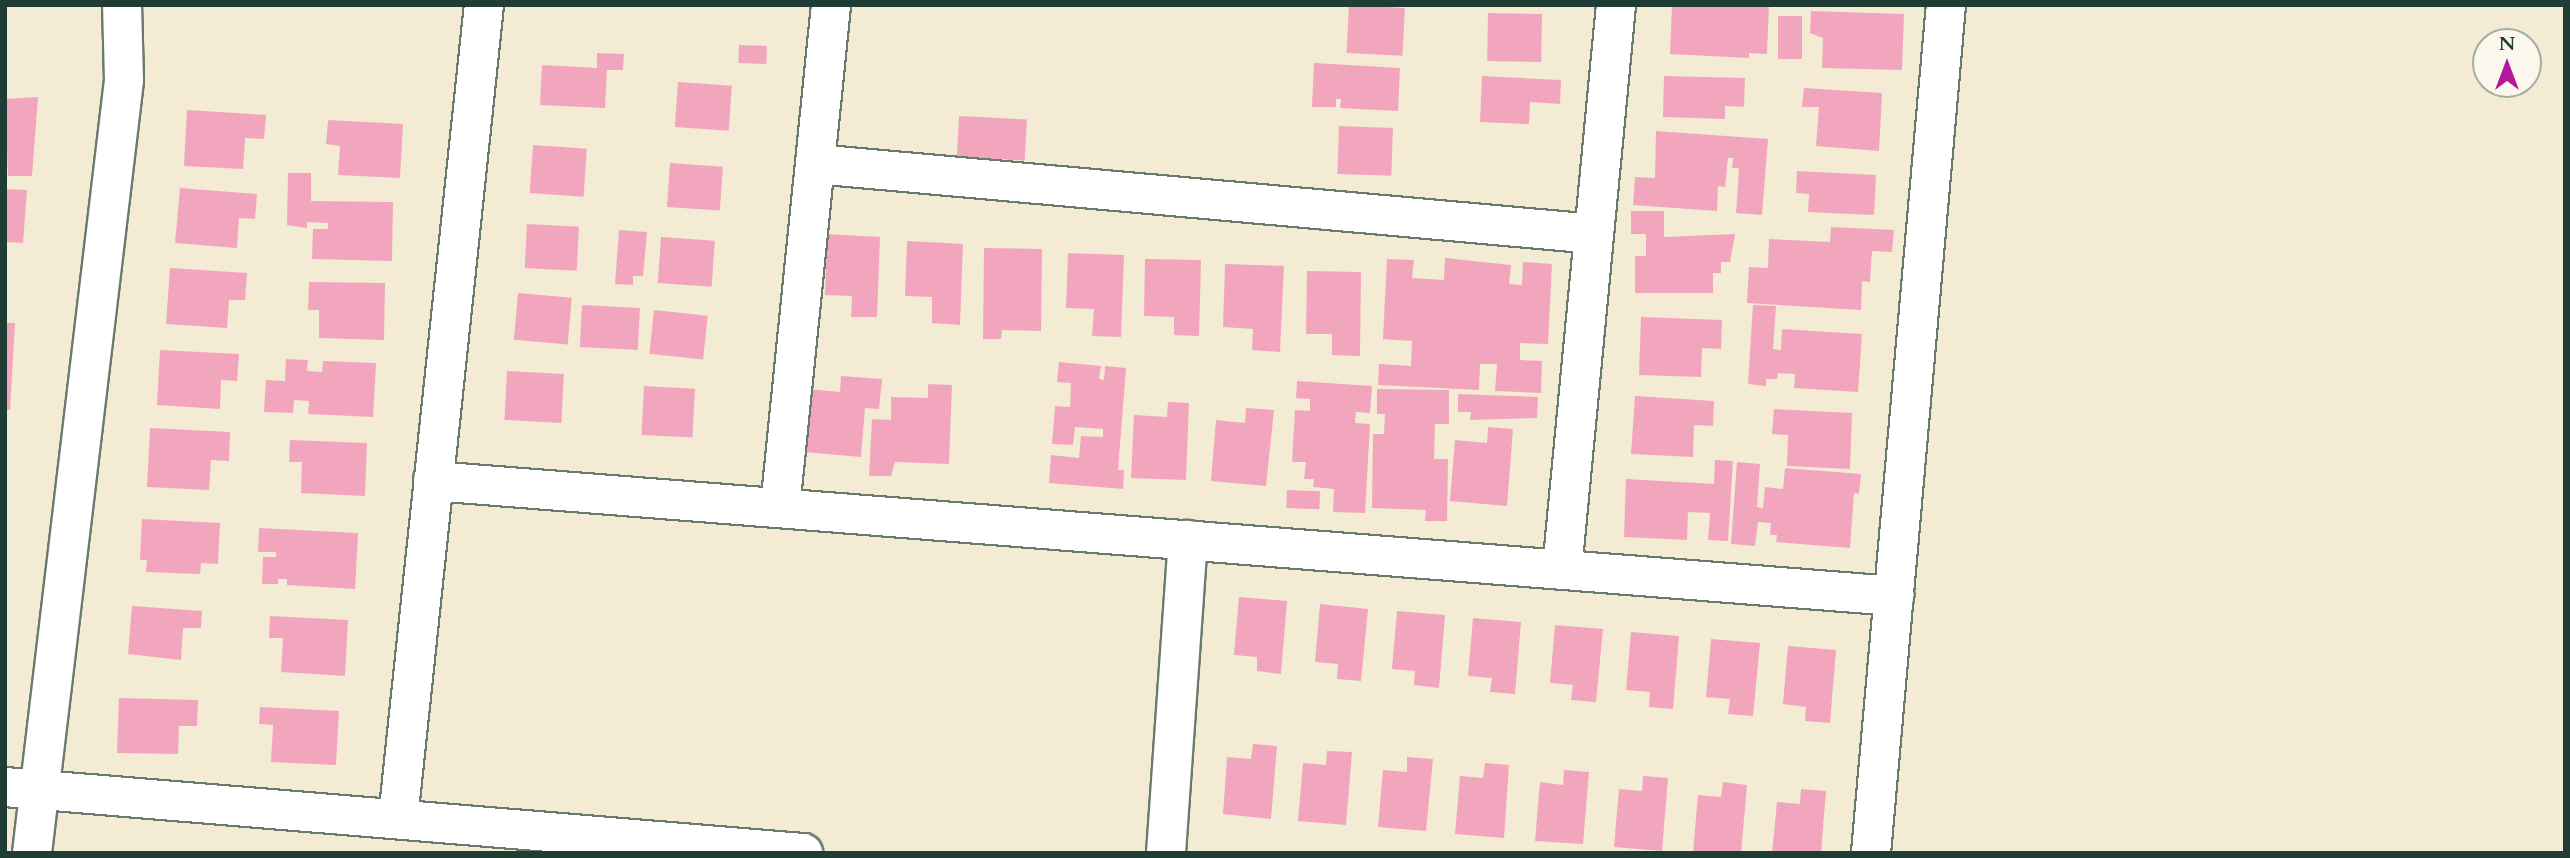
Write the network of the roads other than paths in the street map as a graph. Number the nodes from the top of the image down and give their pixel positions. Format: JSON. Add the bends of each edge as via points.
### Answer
{"nodes":[{"id":1,"x":122,"y":5,"type":"edge"},
{"id":2,"x":484,"y":5,"type":"edge"},
{"id":3,"x":831,"y":5,"type":"edge"},
{"id":4,"x":1616,"y":5,"type":"edge"},
{"id":5,"x":1946,"y":5,"type":"edge"},
{"id":6,"x":815,"y":164,"type":"junction"},
{"id":7,"x":1594,"y":234,"type":"junction"},
{"id":8,"x":433,"y":481,"type":"junction"},
{"id":9,"x":780,"y":508,"type":"junction"},
{"id":10,"x":1188,"y":540,"type":"junction"},
{"id":11,"x":1562,"y":570,"type":"junction"},
{"id":12,"x":1894,"y":596,"type":"junction"},
{"id":13,"x":22,"y":788,"type":"edge"},
{"id":14,"x":398,"y":819,"type":"junction"},
{"id":15,"x":32,"y":853,"type":"edge"},
{"id":16,"x":803,"y":853,"type":"edge"},
{"id":17,"x":1166,"y":853,"type":"edge"},
{"id":18,"x":1871,"y":853,"type":"edge"}],
"edges":[{"from":1,"to":13,"type":"street","via":[[124,80]]},
{"from":2,"to":8,"type":"street"},
{"from":3,"to":6,"type":"street"},
{"from":4,"to":7,"type":"street"},
{"from":5,"to":12,"type":"street"},
{"from":6,"to":7,"type":"street"},
{"from":6,"to":9,"type":"street"},
{"from":7,"to":11,"type":"street"},
{"from":8,"to":9,"type":"street"},
{"from":8,"to":14,"type":"street"},
{"from":9,"to":10,"type":"street"},
{"from":10,"to":11,"type":"street"},
{"from":10,"to":17,"type":"street"},
{"from":11,"to":12,"type":"street"},
{"from":12,"to":18,"type":"street"},
{"from":13,"to":14,"type":"street"},
{"from":13,"to":15,"type":"street"},
{"from":14,"to":16,"type":"street"}]}
